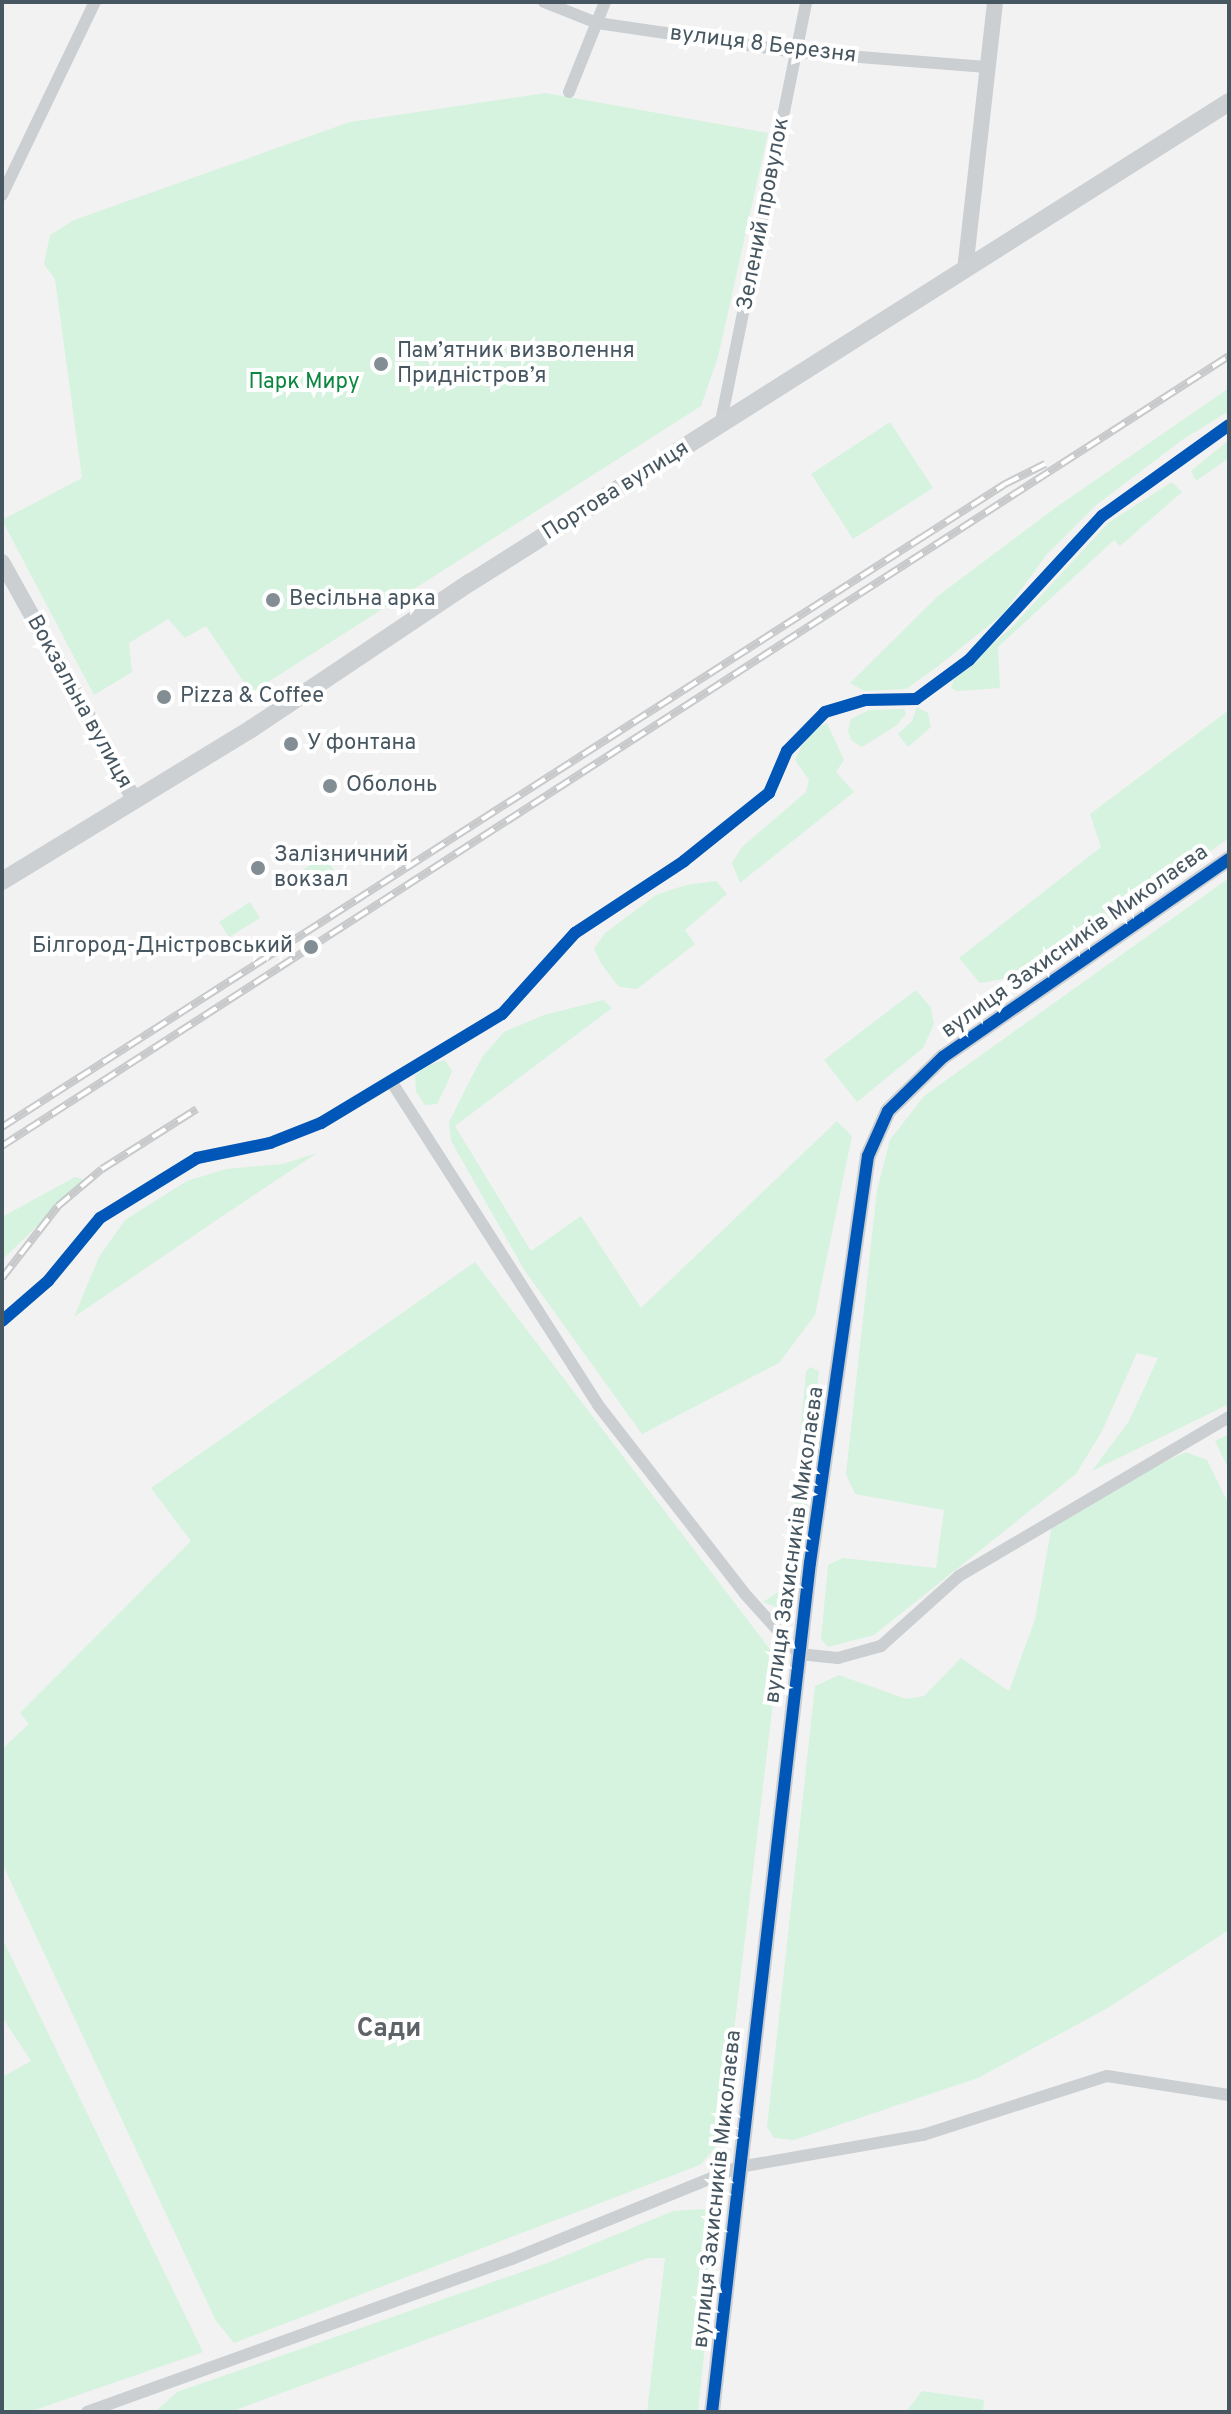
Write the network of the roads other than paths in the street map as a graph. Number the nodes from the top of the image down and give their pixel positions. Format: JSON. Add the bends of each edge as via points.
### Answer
{"nodes":[{"id":1,"x":95,"y":2,"type":"edge"},
{"id":2,"x":544,"y":2,"type":"edge"},
{"id":3,"x":605,"y":2,"type":"edge"},
{"id":4,"x":806,"y":2,"type":"edge"},
{"id":5,"x":995,"y":2,"type":"edge"},
{"id":6,"x":597,"y":23,"type":"junction"},
{"id":7,"x":796,"y":52,"type":"junction"},
{"id":8,"x":986,"y":67,"type":"junction"},
{"id":9,"x":569,"y":92,"type":"dead end"},
{"id":10,"x":1229,"y":102,"type":"edge"},
{"id":11,"x":2,"y":195,"type":"edge"},
{"id":12,"x":965,"y":270,"type":"junction"},
{"id":13,"x":1229,"y":425,"type":"edge"},
{"id":14,"x":720,"y":426,"type":"junction"},
{"id":15,"x":2,"y":562,"type":"edge"},
{"id":16,"x":134,"y":799,"type":"junction"},
{"id":17,"x":1229,"y":859,"type":"edge"},
{"id":18,"x":2,"y":881,"type":"edge"},
{"id":19,"x":391,"y":1081,"type":"junction"},
{"id":20,"x":2,"y":1321,"type":"edge"},
{"id":21,"x":1229,"y":1417,"type":"edge"},
{"id":22,"x":799,"y":1654,"type":"junction"},
{"id":23,"x":1229,"y":2095,"type":"edge"},
{"id":24,"x":739,"y":2167,"type":"junction"},
{"id":25,"x":87,"y":2412,"type":"edge"},
{"id":26,"x":712,"y":2412,"type":"edge"}],
"edges":[{"from":1,"to":11,"type":"street"},
{"from":2,"to":6,"type":"street","name":"вулиця 8 Березня"},
{"from":3,"to":6,"type":"street"},
{"from":4,"to":7,"type":"street","name":"Зелений провулок"},
{"from":5,"to":8,"type":"street"},
{"from":6,"to":7,"type":"street","name":"вулиця 8 Березня"},
{"from":6,"to":9,"type":"street"},
{"from":7,"to":8,"type":"street","name":"вулиця 8 Березня"},
{"from":7,"to":14,"type":"street","name":"Зелений провулок"},
{"from":8,"to":12,"type":"street"},
{"from":10,"to":12,"type":"main road","name":"Портова вулиця"},
{"from":12,"to":14,"type":"main road","name":"Портова вулиця"},
{"from":13,"to":19,"type":"street","via":[[1102,516],[969,660],[916,699],[865,700],[825,712],[787,751],[769,793],[684,861],[575,933],[502,1014]]},
{"from":14,"to":16,"type":"main road","name":"Портова вулиця"},
{"from":15,"to":16,"type":"street","name":"Вокзальна вулиця"},
{"from":16,"to":18,"type":"main road","name":"Портова вулиця"},
{"from":17,"to":22,"type":"street","name":"вулиця Захисників Миколаєва","via":[[943,1057],[888,1111],[868,1156]]},
{"from":19,"to":20,"type":"street","via":[[321,1123],[270,1143],[185,1165],[100,1218],[48,1281]]},
{"from":19,"to":22,"type":"street","via":[[598,1405],[745,1594]]},
{"from":21,"to":22,"type":"street","via":[[959,1576],[881,1646],[838,1658]]},
{"from":22,"to":24,"type":"street","name":"вулиця Захисників Миколаєва"},
{"from":23,"to":24,"type":"street","via":[[1107,2076],[923,2135]]},
{"from":24,"to":25,"type":"street","via":[[512,2259]]},
{"from":24,"to":26,"type":"street","name":"вулиця Захисників Миколаєва"}]}
